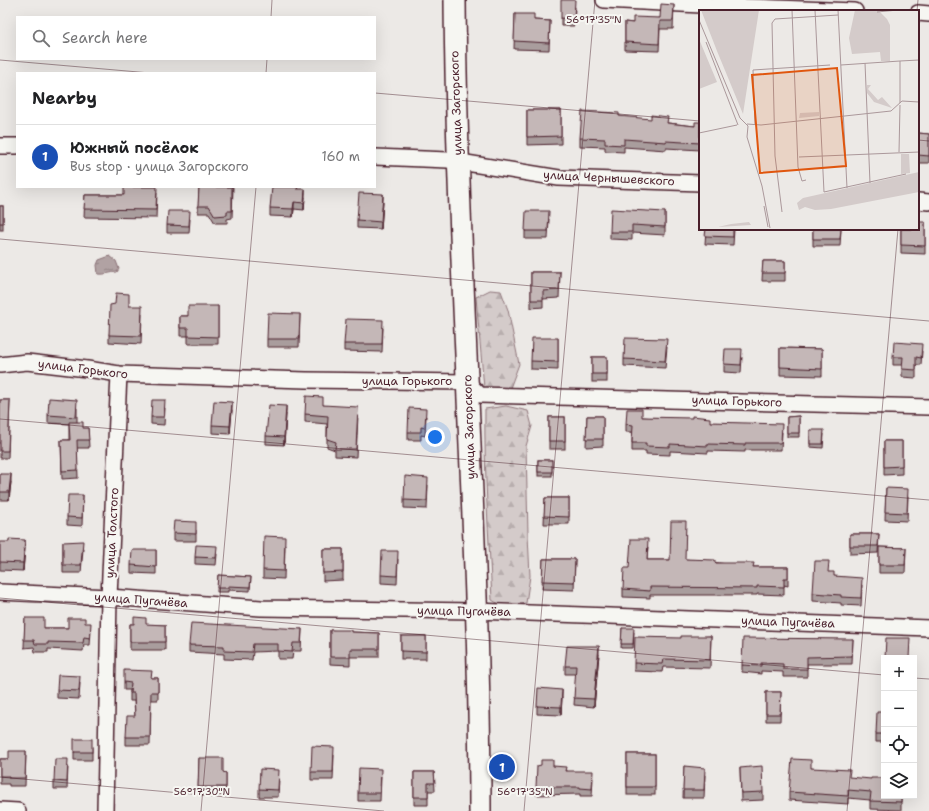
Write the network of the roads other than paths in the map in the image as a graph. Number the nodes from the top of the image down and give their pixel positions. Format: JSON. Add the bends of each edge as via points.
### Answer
{"nodes":[{"id":1,"x":449,"y":0,"type":"edge"},
{"id":2,"x":455,"y":0,"type":"edge"},
{"id":3,"x":604,"y":0,"type":"edge"},
{"id":4,"x":828,"y":10,"type":"edge"},
{"id":5,"x":919,"y":13,"type":"edge"},
{"id":6,"x":929,"y":14,"type":"edge"},
{"id":7,"x":454,"y":43,"type":"junction"},
{"id":8,"x":0,"y":146,"type":"edge"},
{"id":9,"x":16,"y":146,"type":"edge"},
{"id":10,"x":376,"y":157,"type":"edge"},
{"id":11,"x":458,"y":161,"type":"junction"},
{"id":12,"x":699,"y":183,"type":"edge"},
{"id":13,"x":919,"y":201,"type":"edge"},
{"id":14,"x":929,"y":202,"type":"edge"},
{"id":15,"x":0,"y":365,"type":"edge"},
{"id":16,"x":119,"y":374,"type":"junction"},
{"id":17,"x":467,"y":382,"type":"junction"},
{"id":18,"x":929,"y":407,"type":"edge"},
{"id":19,"x":0,"y":592,"type":"edge"},
{"id":20,"x":110,"y":597,"type":"junction"},
{"id":21,"x":476,"y":611,"type":"junction"},
{"id":22,"x":929,"y":628,"type":"edge"},
{"id":23,"x":0,"y":810,"type":"edge"},
{"id":24,"x":18,"y":811,"type":"edge"},
{"id":25,"x":105,"y":811,"type":"edge"},
{"id":26,"x":480,"y":811,"type":"edge"}],
"edges":[{"from":1,"to":7,"type":"main road"},
{"from":2,"to":7,"type":"main road"},
{"from":3,"to":4,"type":"street"},
{"from":5,"to":6,"type":"street"},
{"from":7,"to":11,"type":"main road","name":"улица Загорского"},
{"from":8,"to":9,"type":"street"},
{"from":10,"to":11,"type":"street","name":"улица Чернышевского"},
{"from":11,"to":12,"type":"street","name":"улица Чернышевского","via":[[559,178]]},
{"from":11,"to":17,"type":"main road","name":"улица Загорского"},
{"from":13,"to":14,"type":"street"},
{"from":15,"to":16,"type":"street","name":"улица Горького","via":[[27,362]]},
{"from":16,"to":17,"type":"street","name":"улица Горького"},
{"from":16,"to":20,"type":"street","name":"улица Толстого"},
{"from":17,"to":18,"type":"street","name":"улица Горького","via":[[480,394]]},
{"from":17,"to":21,"type":"main road","name":"улица Загорского"},
{"from":19,"to":20,"type":"street","name":"улица Пугачёва"},
{"from":20,"to":21,"type":"street","name":"улица Пугачёва","via":[[261,608]]},
{"from":20,"to":25,"type":"street","name":"улица Толстого"},
{"from":21,"to":22,"type":"street","name":"улица Пугачёва"},
{"from":21,"to":26,"type":"main road","name":"улица Загорского"},
{"from":23,"to":24,"type":"street"}]}
